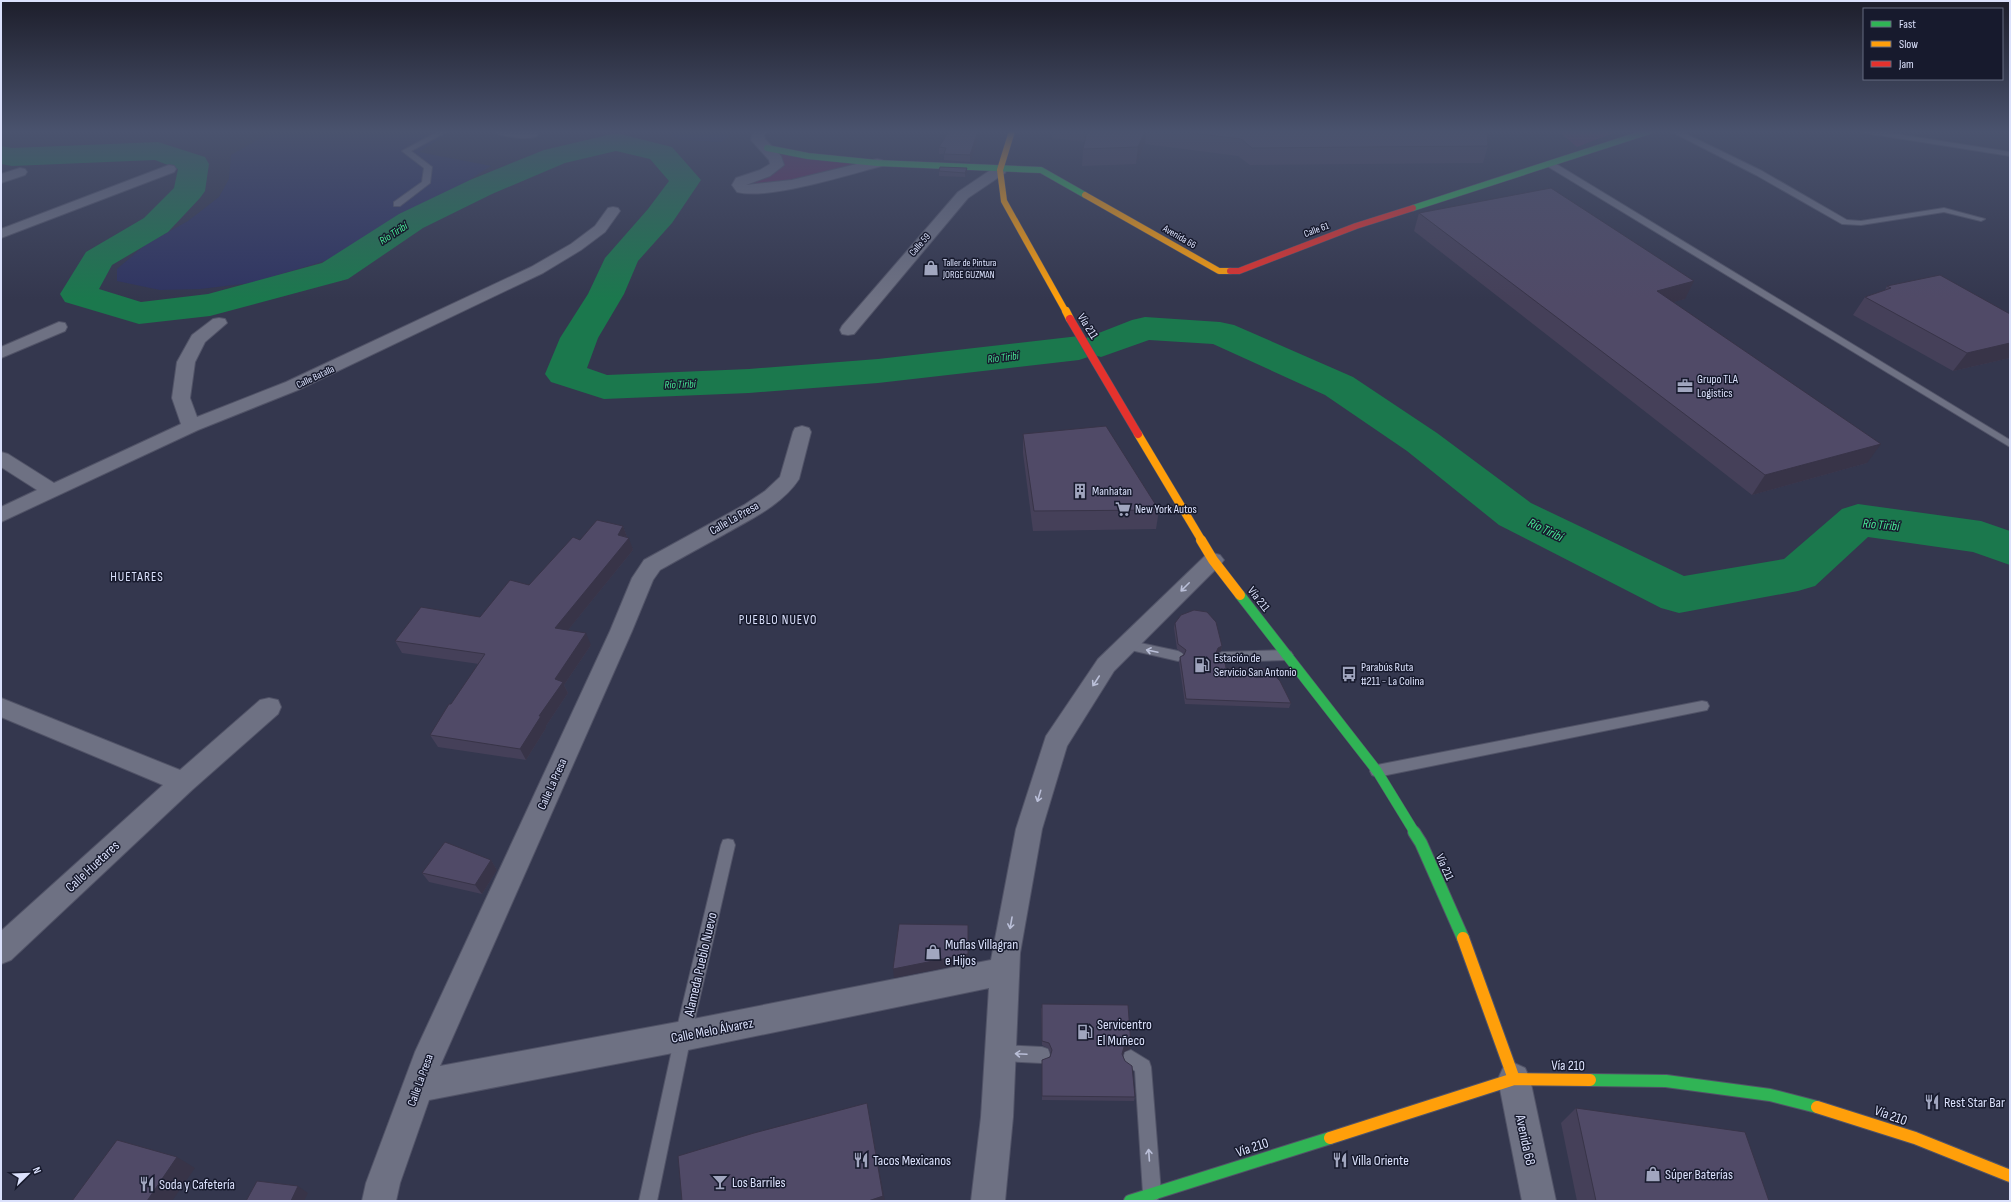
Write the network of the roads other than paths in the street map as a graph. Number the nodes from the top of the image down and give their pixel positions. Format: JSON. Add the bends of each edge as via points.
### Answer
{"nodes":[{"id":1,"x":122,"y":187,"type":"edge"},
{"id":2,"x":420,"y":187,"type":"edge"},
{"id":3,"x":741,"y":187,"type":"edge"},
{"id":4,"x":778,"y":187,"type":"edge"},
{"id":5,"x":975,"y":187,"type":"edge"},
{"id":6,"x":1002,"y":187,"type":"edge"},
{"id":7,"x":1070,"y":187,"type":"edge"},
{"id":8,"x":1478,"y":187,"type":"edge"},
{"id":9,"x":1588,"y":187,"type":"edge"},
{"id":10,"x":1785,"y":187,"type":"edge"},
{"id":11,"x":397,"y":204,"type":"dead end"},
{"id":12,"x":613,"y":211,"type":"dead end"},
{"id":13,"x":1981,"y":219,"type":"dead end"},
{"id":14,"x":1,"y":234,"type":"edge"},
{"id":15,"x":1219,"y":271,"type":"joint"},
{"id":16,"x":219,"y":323,"type":"dead end"},
{"id":17,"x":59,"y":327,"type":"dead end"},
{"id":18,"x":848,"y":330,"type":"dead end"},
{"id":19,"x":1,"y":353,"type":"edge"},
{"id":20,"x":191,"y":426,"type":"junction"},
{"id":21,"x":802,"y":432,"type":"dead end"},
{"id":22,"x":2010,"y":444,"type":"edge"},
{"id":23,"x":1,"y":458,"type":"edge"},
{"id":24,"x":51,"y":490,"type":"junction"},
{"id":25,"x":1,"y":514,"type":"edge"},
{"id":26,"x":1213,"y":560,"type":"junction"},
{"id":27,"x":1126,"y":645,"type":"junction"},
{"id":28,"x":1287,"y":655,"type":"junction"},
{"id":29,"x":1178,"y":656,"type":"dead end"},
{"id":30,"x":1222,"y":657,"type":"edge"},
{"id":31,"x":1702,"y":706,"type":"dead end"},
{"id":32,"x":1,"y":707,"type":"edge"},
{"id":33,"x":269,"y":708,"type":"dead end"},
{"id":34,"x":1378,"y":771,"type":"junction"},
{"id":35,"x":183,"y":782,"type":"junction"},
{"id":36,"x":728,"y":845,"type":"dead end"},
{"id":37,"x":1,"y":950,"type":"edge"},
{"id":38,"x":1005,"y":971,"type":"junction"},
{"id":39,"x":683,"y":1036,"type":"junction"},
{"id":40,"x":1001,"y":1053,"type":"junction"},
{"id":41,"x":1042,"y":1055,"type":"dead end"},
{"id":42,"x":1131,"y":1058,"type":"dead end"},
{"id":43,"x":1514,"y":1079,"type":"junction"},
{"id":44,"x":418,"y":1086,"type":"junction"},
{"id":45,"x":2010,"y":1176,"type":"edge"},
{"id":46,"x":1152,"y":1194,"type":"junction"},
{"id":47,"x":379,"y":1201,"type":"edge"},
{"id":48,"x":648,"y":1201,"type":"edge"},
{"id":49,"x":988,"y":1201,"type":"edge"},
{"id":50,"x":1130,"y":1201,"type":"edge"},
{"id":51,"x":1539,"y":1201,"type":"edge"}],
"edges":[{"from":1,"to":14,"type":"street"},
{"from":2,"to":11,"type":"lane"},
{"from":3,"to":4,"type":"street","via":[[759,190]]},
{"from":5,"to":18,"type":"street","name":"Calle 59","via":[[963,195]]},
{"from":6,"to":26,"type":"main road","name":"Vía 211","via":[[1004,200],[1068,315]]},
{"from":7,"to":15,"type":"main road","name":"Avenida 66"},
{"from":8,"to":15,"type":"main road","name":"Calle 61","via":[[1356,226],[1238,271]]},
{"from":9,"to":22,"type":"lane"},
{"from":10,"to":13,"type":"lane","via":[[1845,222],[1861,223],[1944,210]]},
{"from":12,"to":20,"type":"street","name":"Calle Batalla","via":[[600,229],[537,270],[292,386]]},
{"from":16,"to":20,"type":"street","via":[[198,339],[186,362],[181,398]]},
{"from":17,"to":19,"type":"street"},
{"from":20,"to":24,"type":"street","name":"Calle Batalla"},
{"from":21,"to":44,"type":"street","name":"Calle La Presa","via":[[789,479],[772,496],[652,565],[643,578]]},
{"from":23,"to":24,"type":"street"},
{"from":24,"to":25,"type":"street","name":"Calle Batalla"},
{"from":26,"to":27,"type":"street","one_way":true},
{"from":26,"to":28,"type":"main road","name":"Vía 211"},
{"from":29,"to":27,"type":"lane","one_way":true},
{"from":27,"to":38,"type":"street","one_way":true,"via":[[1106,665],[1056,743],[1028,829]]},
{"from":28,"to":30,"type":"lane"},
{"from":28,"to":34,"type":"main road","name":"Vía 211"},
{"from":31,"to":34,"type":"lane"},
{"from":32,"to":35,"type":"street"},
{"from":33,"to":35,"type":"street","name":"Calle Huetares"},
{"from":34,"to":43,"type":"main road","name":"Vía 211","via":[[1421,843],[1461,934]]},
{"from":35,"to":37,"type":"street","name":"Calle Huetares"},
{"from":36,"to":39,"type":"lane","name":"Alameda Pueblo Nuevo"},
{"from":38,"to":39,"type":"street","name":"Calle Melo Álvarez"},
{"from":38,"to":40,"type":"street"},
{"from":39,"to":44,"type":"street","name":"Calle Melo Álvarez"},
{"from":39,"to":48,"type":"lane","name":"Alameda Pueblo Nuevo"},
{"from":41,"to":40,"type":"lane","one_way":true},
{"from":40,"to":49,"type":"street"},
{"from":46,"to":42,"type":"lane","one_way":true,"via":[[1143,1067]]},
{"from":43,"to":45,"type":"main road","name":"Vía 210","via":[[1666,1081],[1770,1095],[1865,1120],[1977,1161]]},
{"from":43,"to":46,"type":"main road","name":"Vía 210"},
{"from":43,"to":51,"type":"street","name":"Avenida 68"},
{"from":44,"to":47,"type":"street","name":"Calle La Presa"},
{"from":46,"to":50,"type":"main road","name":"Vía 210"}]}
